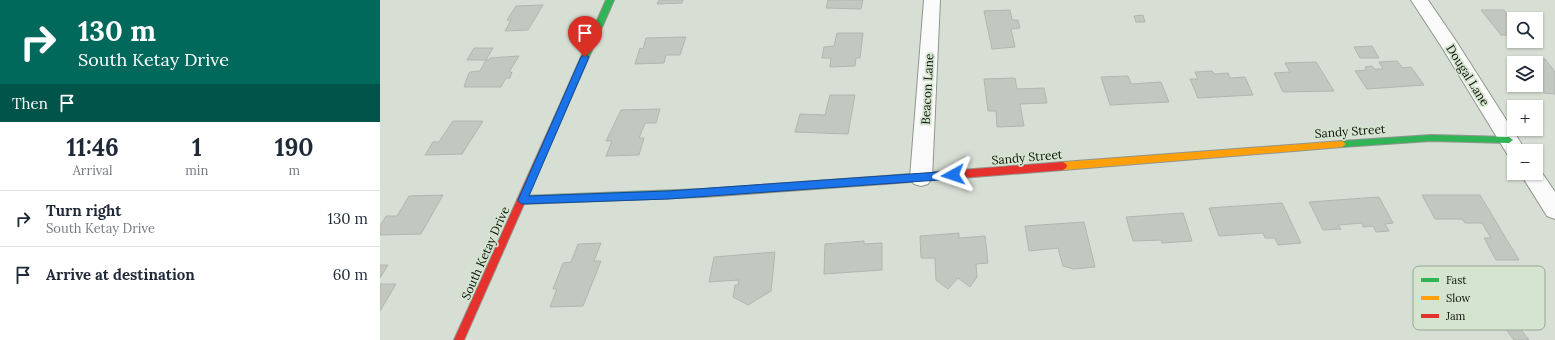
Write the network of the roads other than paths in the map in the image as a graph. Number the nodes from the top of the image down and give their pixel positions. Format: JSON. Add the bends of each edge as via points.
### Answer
{"nodes":[{"id":1,"x":610,"y":0,"type":"edge"},
{"id":2,"x":932,"y":0,"type":"edge"},
{"id":3,"x":1419,"y":0,"type":"edge"},
{"id":4,"x":1507,"y":144,"type":"edge"},
{"id":5,"x":1512,"y":144,"type":"edge"},
{"id":6,"x":921,"y":178,"type":"junction"},
{"id":7,"x":1536,"y":180,"type":"edge"},
{"id":8,"x":522,"y":200,"type":"junction"},
{"id":9,"x":1555,"y":210,"type":"edge"},
{"id":10,"x":459,"y":340,"type":"edge"}],
"edges":[{"from":1,"to":8,"type":"street","name":"South Ketay Drive"},
{"from":2,"to":6,"type":"street","name":"Beacon Lane"},
{"from":3,"to":5,"type":"street","name":"Dougal Lane"},
{"from":4,"to":6,"type":"street","name":"Sandy Street","via":[[1431,138]]},
{"from":6,"to":8,"type":"street","name":"Sandy Street","via":[[668,195]]},
{"from":7,"to":9,"type":"street"},
{"from":8,"to":10,"type":"street","name":"South Ketay Drive"}]}
